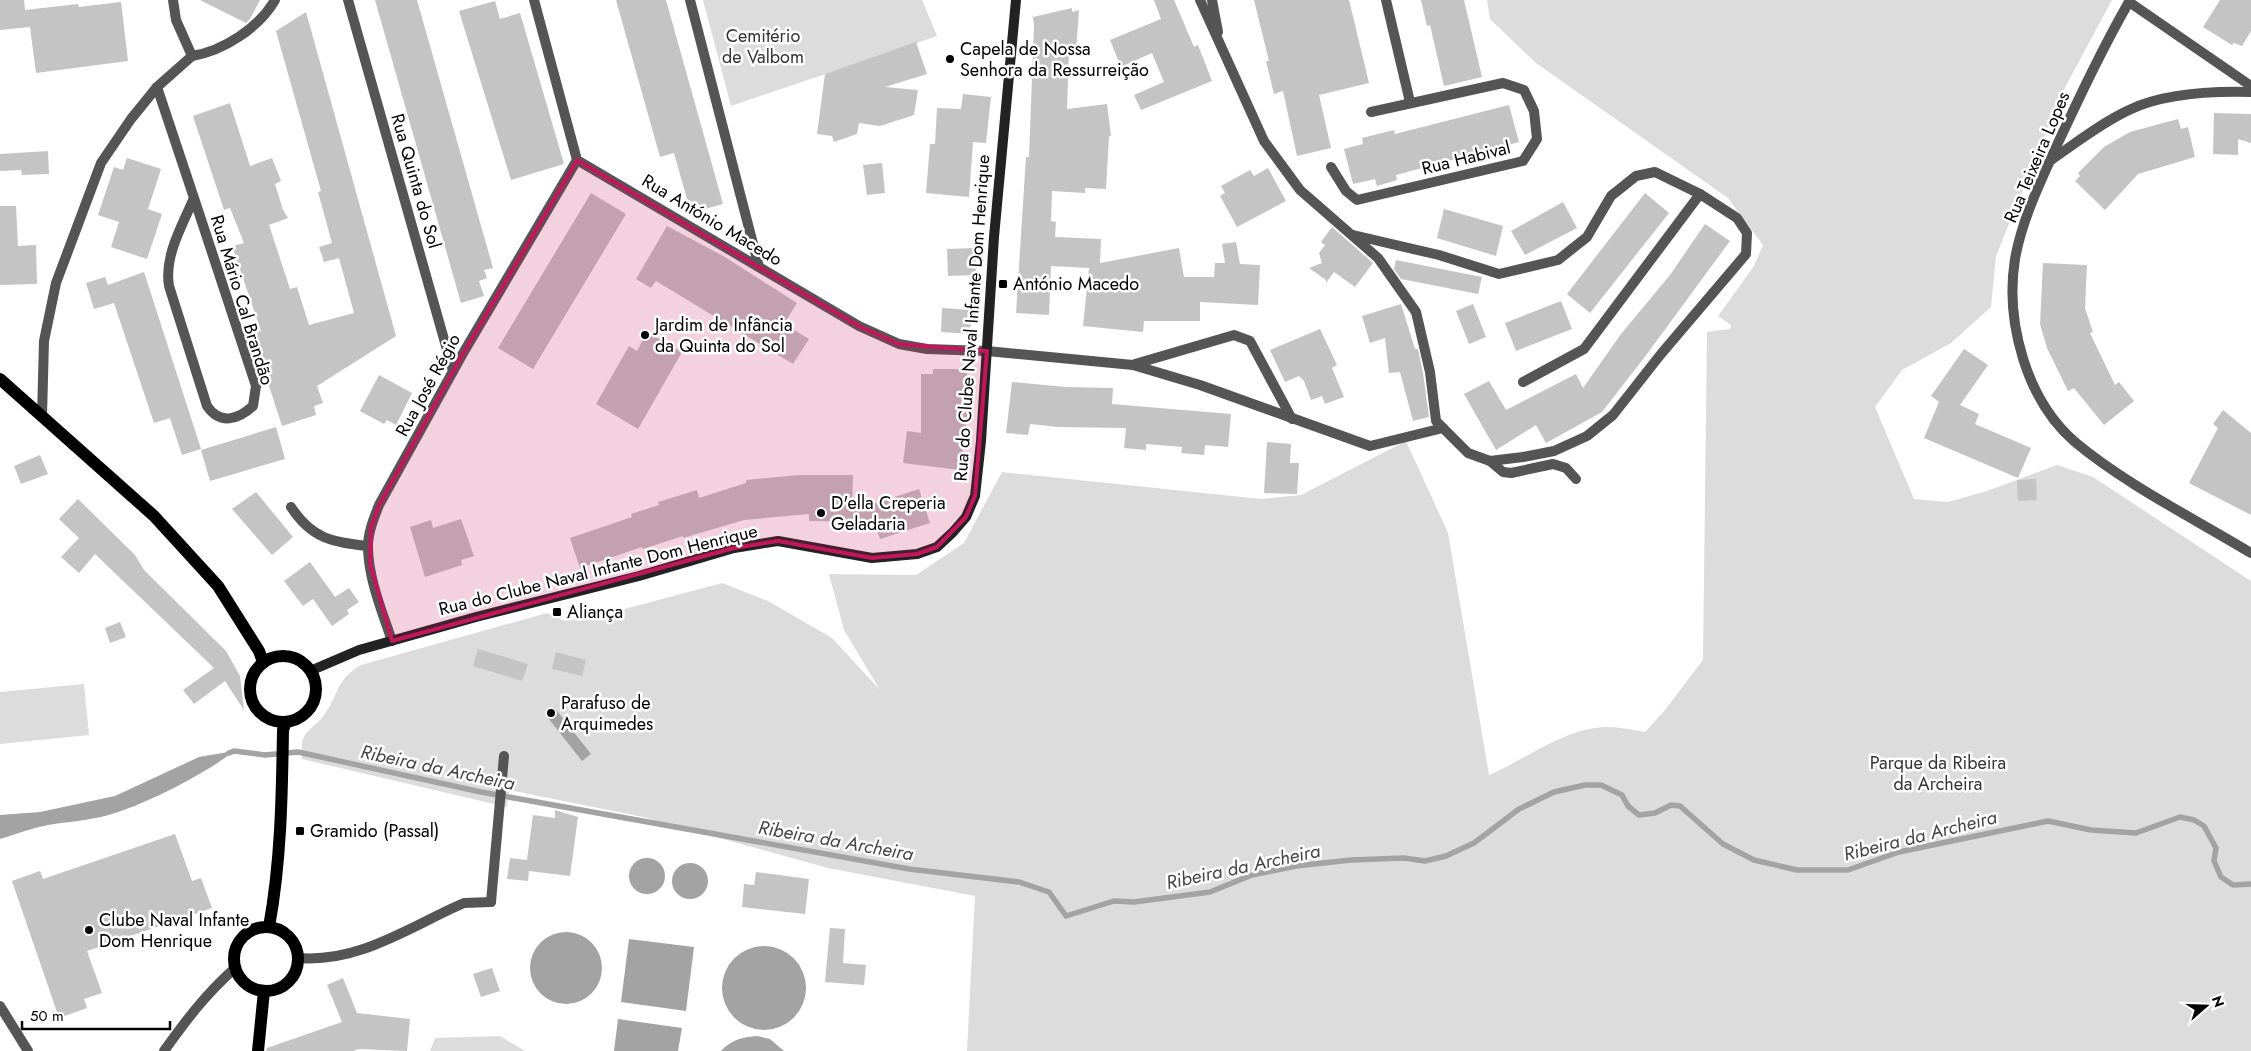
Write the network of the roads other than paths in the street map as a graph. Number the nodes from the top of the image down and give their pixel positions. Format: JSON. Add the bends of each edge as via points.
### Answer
{"nodes":[{"id":1,"x":173,"y":0,"type":"edge"},
{"id":2,"x":275,"y":0,"type":"edge"},
{"id":3,"x":348,"y":0,"type":"edge"},
{"id":4,"x":534,"y":0,"type":"edge"},
{"id":5,"x":690,"y":0,"type":"edge"},
{"id":6,"x":1016,"y":0,"type":"edge"},
{"id":7,"x":1200,"y":0,"type":"edge"},
{"id":8,"x":1212,"y":0,"type":"edge"},
{"id":9,"x":1386,"y":0,"type":"edge"},
{"id":10,"x":2130,"y":1,"type":"edge"},
{"id":11,"x":1221,"y":47,"type":"junction"},
{"id":12,"x":192,"y":56,"type":"junction"},
{"id":13,"x":2251,"y":86,"type":"edge"},
{"id":14,"x":157,"y":87,"type":"junction"},
{"id":15,"x":2251,"y":92,"type":"edge"},
{"id":16,"x":1410,"y":102,"type":"junction"},
{"id":17,"x":1371,"y":112,"type":"dead end"},
{"id":18,"x":577,"y":160,"type":"junction"},
{"id":19,"x":2050,"y":161,"type":"junction"},
{"id":20,"x":1331,"y":167,"type":"dead end"},
{"id":21,"x":1700,"y":194,"type":"junction"},
{"id":22,"x":194,"y":198,"type":"junction"},
{"id":23,"x":1353,"y":235,"type":"junction"},
{"id":24,"x":759,"y":267,"type":"junction"},
{"id":25,"x":987,"y":351,"type":"junction"},
{"id":26,"x":1134,"y":364,"type":"junction"},
{"id":27,"x":453,"y":371,"type":"junction"},
{"id":28,"x":0,"y":379,"type":"edge"},
{"id":29,"x":1523,"y":382,"type":"dead end"},
{"id":30,"x":42,"y":416,"type":"junction"},
{"id":31,"x":1292,"y":419,"type":"junction"},
{"id":32,"x":1443,"y":428,"type":"junction"},
{"id":33,"x":1490,"y":461,"type":"junction"},
{"id":34,"x":1576,"y":479,"type":"dead end"},
{"id":35,"x":291,"y":507,"type":"dead end"},
{"id":36,"x":368,"y":546,"type":"junction"},
{"id":37,"x":2251,"y":553,"type":"edge"},
{"id":38,"x":392,"y":641,"type":"junction"},
{"id":39,"x":263,"y":662,"type":"junction"},
{"id":40,"x":310,"y":671,"type":"junction"},
{"id":41,"x":286,"y":722,"type":"junction"},
{"id":42,"x":504,"y":756,"type":"dead end"},
{"id":43,"x":270,"y":927,"type":"junction"},
{"id":44,"x":298,"y":958,"type":"junction"},
{"id":45,"x":235,"y":968,"type":"junction"},
{"id":46,"x":264,"y":991,"type":"junction"},
{"id":47,"x":0,"y":1006,"type":"edge"},
{"id":48,"x":28,"y":1051,"type":"edge"},
{"id":49,"x":164,"y":1051,"type":"edge"},
{"id":50,"x":258,"y":1051,"type":"edge"}],
"edges":[{"from":1,"to":12,"type":"street","via":[[176,20]]},
{"from":2,"to":12,"type":"street","via":[[267,14],[234,39],[208,53]]},
{"from":3,"to":27,"type":"street","name":"Rua Quinta do Sol"},
{"from":4,"to":18,"type":"street"},
{"from":5,"to":24,"type":"street"},
{"from":6,"to":25,"type":"street","name":"Rua do Clube Naval Infante Dom Henrique"},
{"from":7,"to":11,"type":"street"},
{"from":8,"to":11,"type":"street"},
{"from":9,"to":16,"type":"street"},
{"from":10,"to":13,"type":"street"},
{"from":10,"to":19,"type":"street","name":"Rua Teixeira Lopes","via":[[2096,61]]},
{"from":11,"to":23,"type":"street","via":[[1264,141],[1300,190]]},
{"from":12,"to":14,"type":"street"},
{"from":14,"to":22,"type":"street","name":"Rua Mário Cal Brandão"},
{"from":14,"to":30,"type":"street","via":[[101,163],[56,283],[44,342]]},
{"from":15,"to":19,"type":"street","via":[[2223,91],[2171,97],[2130,109]]},
{"from":16,"to":17,"type":"street","name":"Rua Habival"},
{"from":16,"to":20,"type":"street","name":"Rua Habival","via":[[1502,82],[1524,90],[1534,111],[1537,139],[1523,161],[1357,200],[1346,191]]},
{"from":18,"to":24,"type":"street","name":"Rua António Macedo"},
{"from":18,"to":27,"type":"street","name":"Rua José Régio"},
{"from":19,"to":37,"type":"street","name":"Rua Teixeira Lopes","via":[[2029,210],[2016,259],[2013,309],[2023,357],[2043,405],[2074,441],[2117,473]]},
{"from":21,"to":23,"type":"street","via":[[1655,172],[1636,176],[1611,196],[1587,236],[1558,260],[1499,274],[1440,255]]},
{"from":21,"to":29,"type":"street","via":[[1584,349]]},
{"from":21,"to":33,"type":"street","via":[[1737,218],[1747,233],[1746,254],[1614,415],[1587,436],[1554,451]]},
{"from":22,"to":22,"type":"street","name":"Rua Mário Cal Brandão","via":[[172,252],[167,276],[207,406],[219,418],[236,419],[253,406],[256,386]]},
{"from":23,"to":32,"type":"street","via":[[1378,258],[1416,312],[1430,372],[1436,421]]},
{"from":24,"to":25,"type":"street","name":"Rua António Macedo","via":[[859,326],[899,344],[927,349]]},
{"from":25,"to":26,"type":"street","name":"Rua António Macedo"},
{"from":25,"to":38,"type":"street","name":"Rua do Clube Naval Infante Dom Henrique","via":[[975,496],[966,517],[937,547],[917,554],[872,558],[778,541],[734,548]]},
{"from":26,"to":31,"type":"street"},
{"from":26,"to":31,"type":"street","via":[[1234,335],[1250,341]]},
{"from":27,"to":36,"type":"street","name":"Rua José Régio","via":[[379,505]]},
{"from":28,"to":30,"type":"main road"},
{"from":30,"to":39,"type":"main road","via":[[154,516],[218,586]]},
{"from":31,"to":32,"type":"street","via":[[1370,446]]},
{"from":32,"to":33,"type":"street","via":[[1468,454]]},
{"from":33,"to":34,"type":"street","via":[[1504,472],[1511,473],[1553,464],[1566,468]]},
{"from":35,"to":36,"type":"street","via":[[318,536],[340,543]]},
{"from":36,"to":38,"type":"street","name":"Rua José Régio","via":[[375,590]]},
{"from":38,"to":40,"type":"street","name":"Rua do Clube Naval Infante Dom Henrique","via":[[359,650]]},
{"from":39,"to":40,"type":"main road","via":[[286,656],[299,660]]},
{"from":39,"to":41,"type":"main road","via":[[250,683],[251,697],[264,716]]},
{"from":40,"to":41,"type":"main road","via":[[316,692],[310,707]]},
{"from":41,"to":43,"type":"main road","via":[[275,896]]},
{"from":42,"to":44,"type":"street","via":[[491,902],[470,902],[455,907],[355,953],[327,958]]},
{"from":43,"to":44,"type":"main road","via":[[282,930],[290,937]]},
{"from":43,"to":45,"type":"main road","via":[[257,928],[238,942],[234,953]]},
{"from":44,"to":46,"type":"main road","via":[[292,978],[283,987]]},
{"from":45,"to":46,"type":"main road","via":[[242,981],[251,988]]},
{"from":45,"to":49,"type":"street","via":[[189,1015]]},
{"from":46,"to":50,"type":"main road"},
{"from":47,"to":48,"type":"street"}]}
